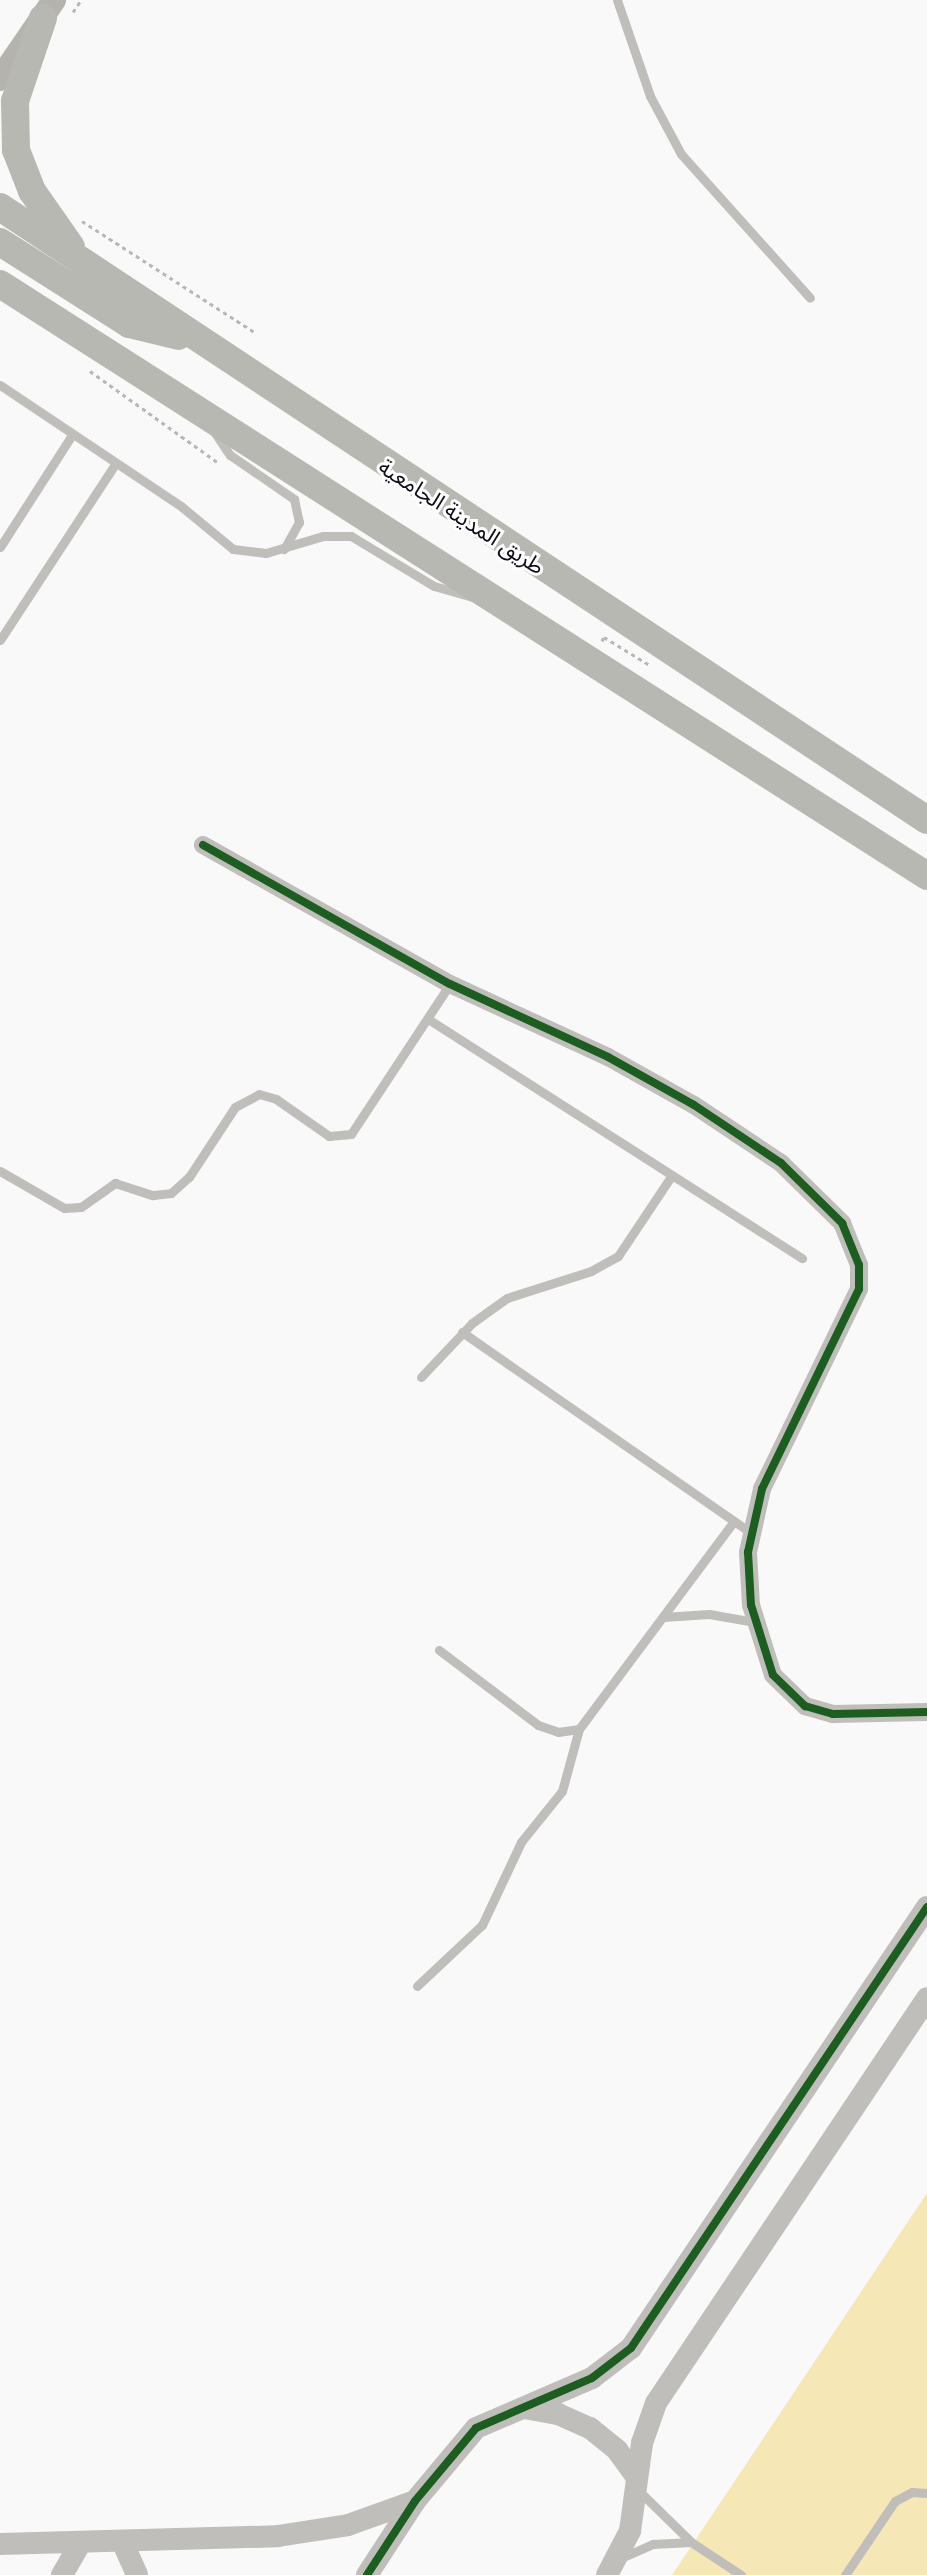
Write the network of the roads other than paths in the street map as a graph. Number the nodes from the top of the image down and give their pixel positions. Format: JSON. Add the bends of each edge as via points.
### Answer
{"nodes":[{"id":1,"x":617,"y":0,"type":"edge"},
{"id":2,"x":56,"y":10,"type":"edge"},
{"id":3,"x":0,"y":79,"type":"edge"},
{"id":4,"x":0,"y":207,"type":"edge"},
{"id":5,"x":0,"y":242,"type":"edge"},
{"id":6,"x":81,"y":260,"type":"junction"},
{"id":7,"x":0,"y":284,"type":"edge"},
{"id":8,"x":810,"y":298,"type":"dead end"},
{"id":9,"x":0,"y":303,"type":"edge"},
{"id":10,"x":48,"y":318,"type":"junction"},
{"id":11,"x":188,"y":336,"type":"junction"},
{"id":12,"x":0,"y":385,"type":"edge"},
{"id":13,"x":211,"y":420,"type":"junction"},
{"id":14,"x":72,"y":435,"type":"junction"},
{"id":15,"x":115,"y":464,"type":"junction"},
{"id":16,"x":0,"y":547,"type":"edge"},
{"id":17,"x":284,"y":549,"type":"junction"},
{"id":18,"x":493,"y":596,"type":"junction"},
{"id":19,"x":0,"y":640,"type":"edge"},
{"id":20,"x":927,"y":820,"type":"edge"},
{"id":21,"x":203,"y":845,"type":"dead end"},
{"id":22,"x":927,"y":876,"type":"edge"},
{"id":23,"x":450,"y":984,"type":"junction"},
{"id":24,"x":428,"y":1019,"type":"junction"},
{"id":25,"x":0,"y":1171,"type":"edge"},
{"id":26,"x":672,"y":1175,"type":"junction"},
{"id":27,"x":802,"y":1258,"type":"dead end"},
{"id":28,"x":462,"y":1332,"type":"junction"},
{"id":29,"x":421,"y":1377,"type":"dead end"},
{"id":30,"x":734,"y":1521,"type":"junction"},
{"id":31,"x":751,"y":1533,"type":"junction"},
{"id":32,"x":663,"y":1617,"type":"junction"},
{"id":33,"x":755,"y":1622,"type":"junction"},
{"id":34,"x":439,"y":1650,"type":"dead end"},
{"id":35,"x":925,"y":1713,"type":"edge"},
{"id":36,"x":579,"y":1729,"type":"junction"},
{"id":37,"x":927,"y":1907,"type":"edge"},
{"id":38,"x":417,"y":1986,"type":"dead end"},
{"id":39,"x":925,"y":2003,"type":"edge"},
{"id":40,"x":524,"y":2407,"type":"junction"},
{"id":41,"x":637,"y":2483,"type":"junction"},
{"id":42,"x":927,"y":2493,"type":"edge"},
{"id":43,"x":415,"y":2501,"type":"junction"},
{"id":44,"x":122,"y":2541,"type":"junction"},
{"id":45,"x":81,"y":2542,"type":"junction"},
{"id":46,"x":691,"y":2542,"type":"junction"},
{"id":47,"x":0,"y":2544,"type":"edge"},
{"id":48,"x":613,"y":2567,"type":"edge"},
{"id":49,"x":62,"y":2575,"type":"edge"},
{"id":50,"x":137,"y":2575,"type":"edge"},
{"id":51,"x":367,"y":2575,"type":"edge"},
{"id":52,"x":741,"y":2575,"type":"edge"},
{"id":53,"x":845,"y":2575,"type":"edge"}],
"edges":[{"from":1,"to":8,"type":"lane","via":[[650,96],[681,154]]},
{"from":2,"to":3,"type":"main road"},
{"from":2,"to":6,"type":"main road","via":[[15,101],[16,150],[32,191]]},
{"from":4,"to":6,"type":"main road","name":"طريق المدينة الجامعية"},
{"from":5,"to":11,"type":"main road","via":[[129,324]]},
{"from":6,"to":11,"type":"main road","name":"طريق المدينة الجامعية"},
{"from":7,"to":10,"type":"main road"},
{"from":9,"to":10,"type":"main road"},
{"from":10,"to":13,"type":"main road"},
{"from":11,"to":20,"type":"main road","name":"طريق المدينة الجامعية"},
{"from":12,"to":14,"type":"lane"},
{"from":13,"to":17,"type":"lane","via":[[230,455],[294,499],[299,522]]},
{"from":13,"to":18,"type":"main road"},
{"from":14,"to":15,"type":"lane"},
{"from":14,"to":16,"type":"lane"},
{"from":15,"to":17,"type":"lane","via":[[182,507],[233,549],[255,554]]},
{"from":15,"to":19,"type":"lane"},
{"from":17,"to":18,"type":"lane","via":[[323,536],[351,536],[448,592]]},
{"from":18,"to":22,"type":"main road"},
{"from":21,"to":23,"type":"street"},
{"from":23,"to":24,"type":"lane"},
{"from":23,"to":31,"type":"street","via":[[608,1057],[694,1105],[809,1187],[853,1242],[859,1289],[851,1313],[769,1471]]},
{"from":24,"to":25,"type":"lane","via":[[351,1134],[329,1136],[276,1099],[259,1094],[235,1107],[189,1177],[171,1193],[153,1195],[115,1183],[88,1204],[64,1208]]},
{"from":24,"to":26,"type":"lane"},
{"from":26,"to":27,"type":"lane"},
{"from":26,"to":28,"type":"lane","via":[[618,1256],[591,1271],[507,1298]]},
{"from":28,"to":29,"type":"lane"},
{"from":28,"to":30,"type":"lane"},
{"from":30,"to":31,"type":"lane"},
{"from":30,"to":32,"type":"lane"},
{"from":31,"to":33,"type":"street"},
{"from":32,"to":33,"type":"lane","via":[[709,1614]]},
{"from":32,"to":36,"type":"lane"},
{"from":33,"to":35,"type":"street","via":[[773,1675],[805,1706],[833,1714]]},
{"from":34,"to":36,"type":"lane","via":[[538,1725],[558,1732]]},
{"from":36,"to":38,"type":"lane","via":[[562,1791],[521,1842],[482,1925]]},
{"from":37,"to":40,"type":"street","via":[[631,2348],[592,2378]]},
{"from":39,"to":41,"type":"street","via":[[656,2403]]},
{"from":40,"to":41,"type":"street","via":[[590,2428],[617,2450]]},
{"from":40,"to":43,"type":"street","via":[[476,2428]]},
{"from":41,"to":46,"type":"lane"},
{"from":41,"to":48,"type":"street","via":[[630,2531]]},
{"from":42,"to":53,"type":"lane","via":[[912,2492],[895,2501]]},
{"from":43,"to":44,"type":"street","via":[[313,2532]]},
{"from":43,"to":51,"type":"street"},
{"from":44,"to":45,"type":"street"},
{"from":44,"to":50,"type":"street"},
{"from":45,"to":47,"type":"street"},
{"from":45,"to":49,"type":"street"},
{"from":46,"to":48,"type":"lane","via":[[653,2544]]},
{"from":46,"to":52,"type":"lane"}]}
